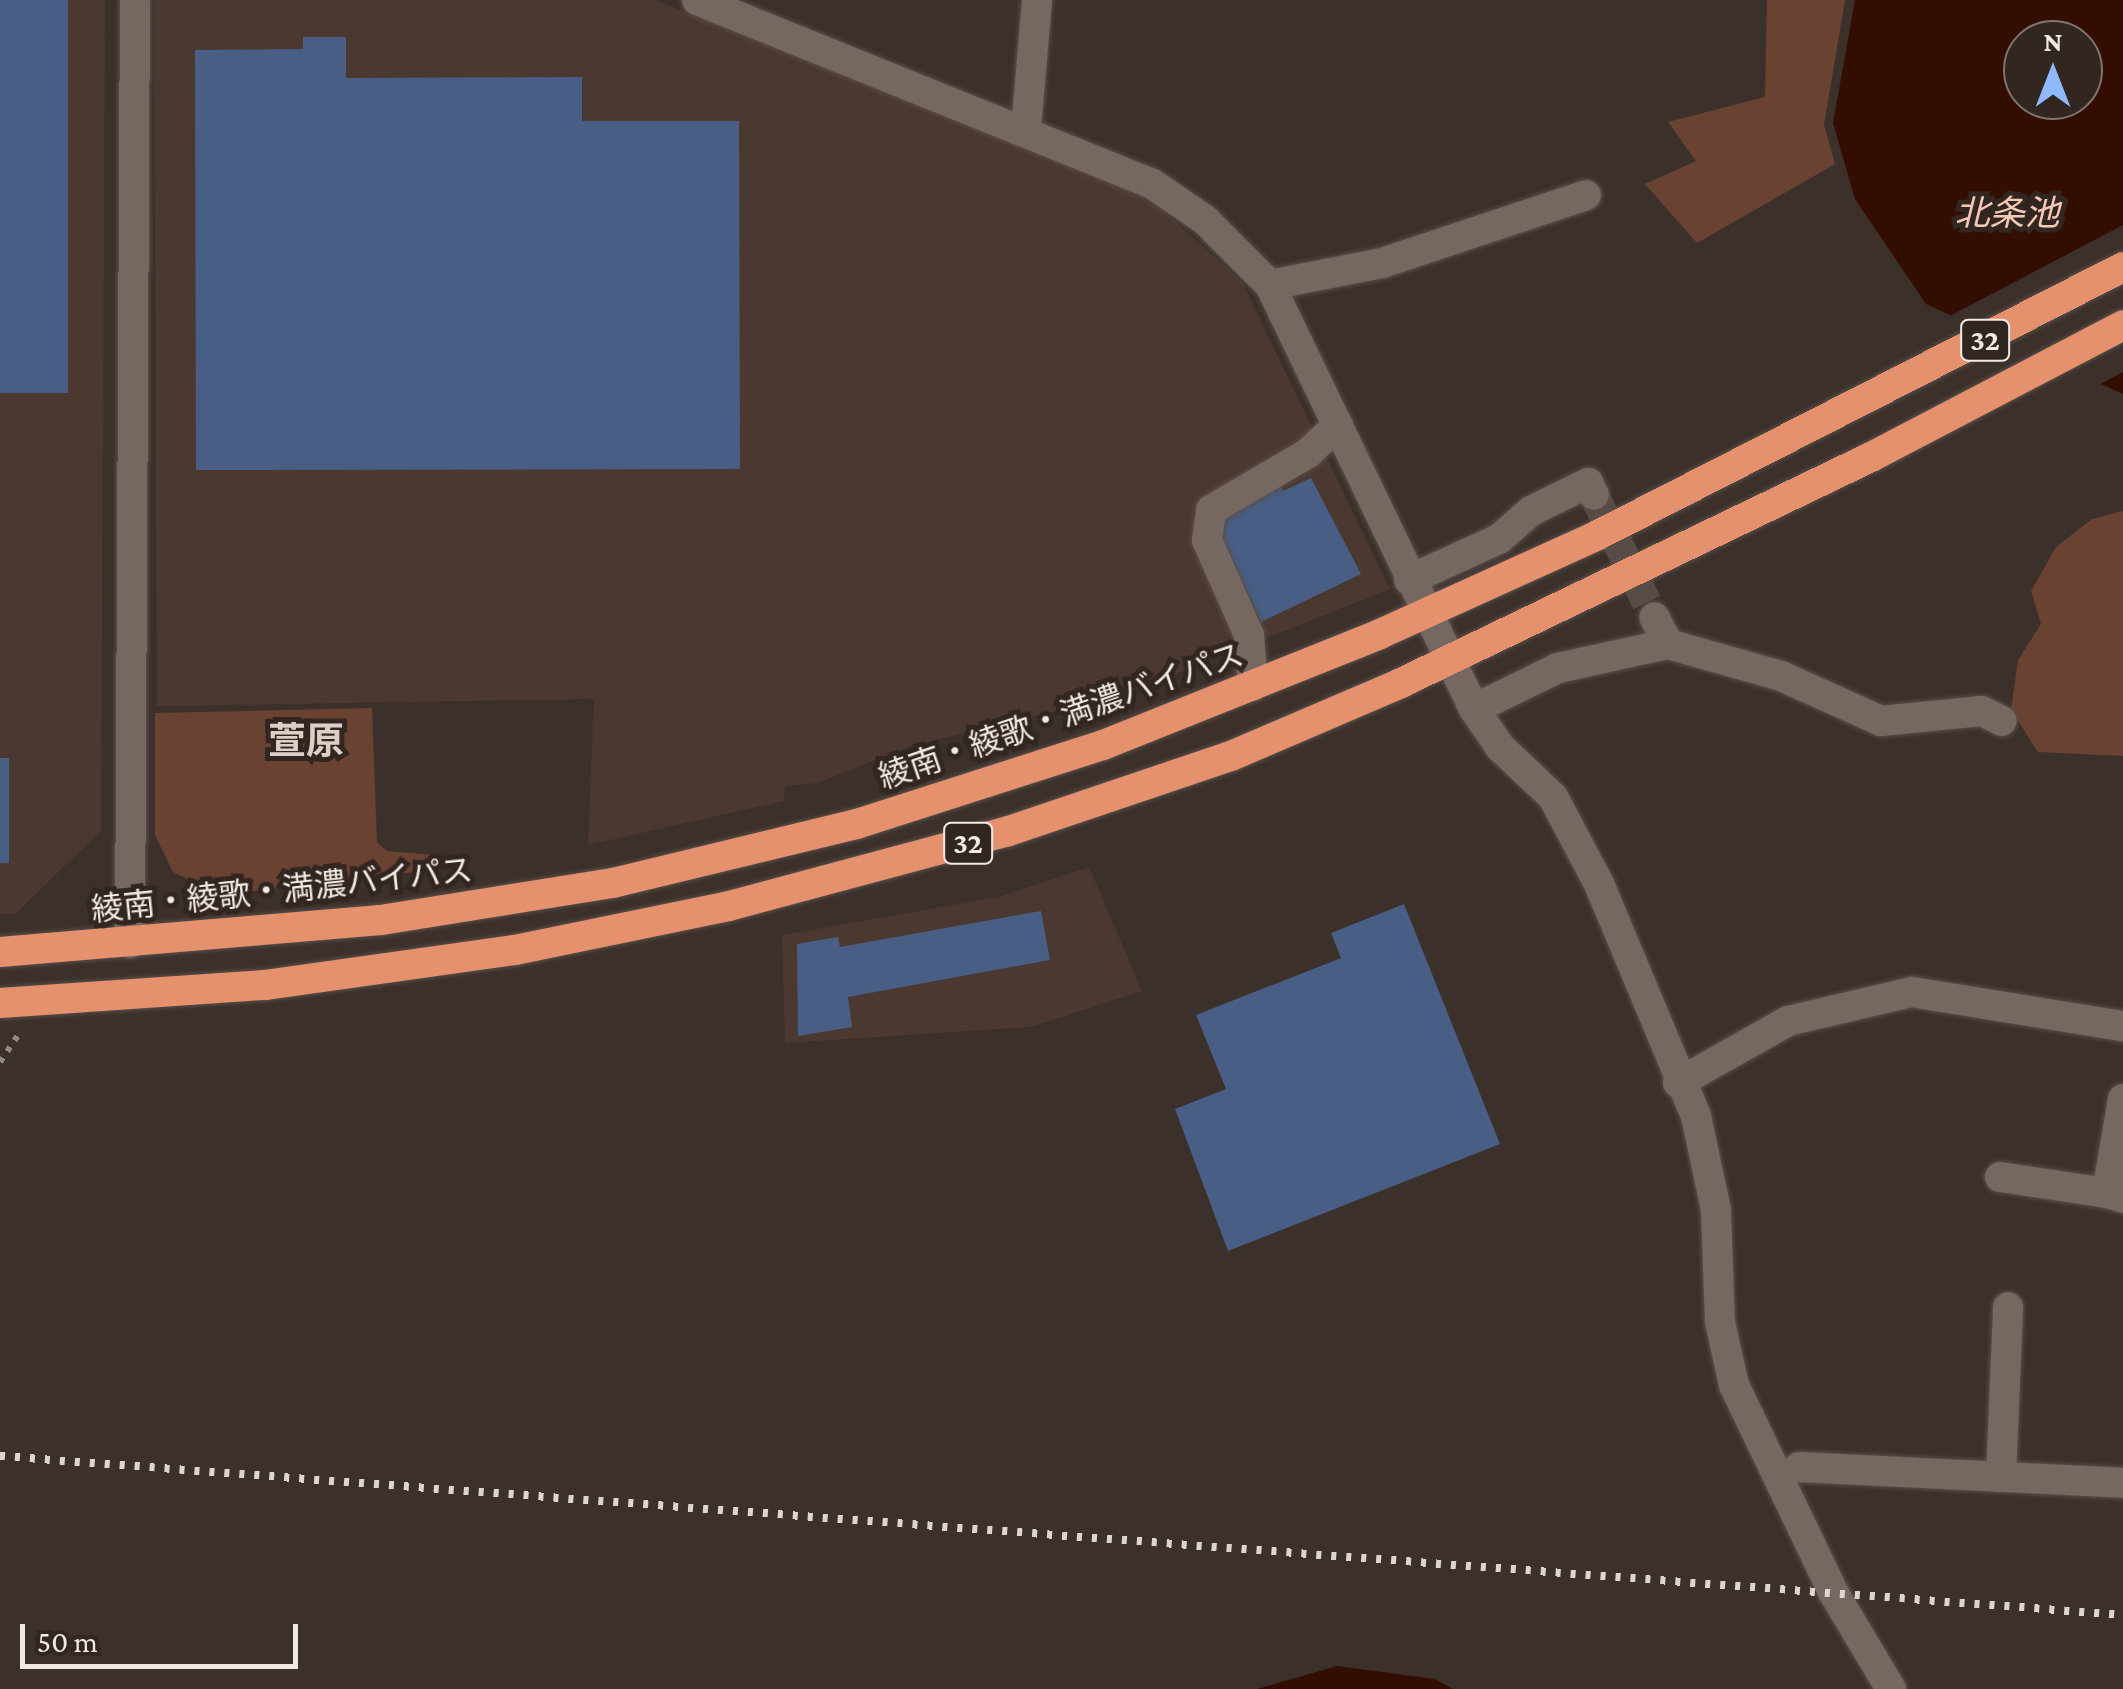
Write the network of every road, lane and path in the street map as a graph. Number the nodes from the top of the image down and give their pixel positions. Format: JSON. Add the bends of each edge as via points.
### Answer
{"nodes":[{"id":1,"x":136,"y":0,"type":"edge"},
{"id":2,"x":697,"y":0,"type":"edge"},
{"id":3,"x":1037,"y":0,"type":"edge"},
{"id":4,"x":1026,"y":128,"type":"junction"},
{"id":5,"x":1586,"y":195,"type":"dead end"},
{"id":6,"x":2123,"y":268,"type":"edge"},
{"id":7,"x":1270,"y":285,"type":"junction"},
{"id":8,"x":2123,"y":325,"type":"edge"},
{"id":9,"x":1338,"y":425,"type":"junction"},
{"id":10,"x":1594,"y":495,"type":"dead end"},
{"id":11,"x":1409,"y":580,"type":"junction"},
{"id":12,"x":1426,"y":613,"type":"junction"},
{"id":13,"x":1654,"y":617,"type":"tunnel mouth"},
{"id":14,"x":1668,"y":644,"type":"junction"},
{"id":15,"x":1449,"y":659,"type":"junction"},
{"id":16,"x":1252,"y":686,"type":"junction"},
{"id":17,"x":1474,"y":709,"type":"junction"},
{"id":18,"x":2002,"y":721,"type":"dead end"},
{"id":19,"x":130,"y":943,"type":"junction"},
{"id":20,"x":0,"y":952,"type":"edge"},
{"id":21,"x":0,"y":1002,"type":"edge"},
{"id":22,"x":2123,"y":1026,"type":"edge"},
{"id":23,"x":1678,"y":1083,"type":"junction"},
{"id":24,"x":2123,"y":1099,"type":"edge"},
{"id":25,"x":2000,"y":1177,"type":"dead end"},
{"id":26,"x":2115,"y":1196,"type":"edge"},
{"id":27,"x":2008,"y":1307,"type":"dead end"},
{"id":28,"x":1799,"y":1467,"type":"dead end"},
{"id":29,"x":2001,"y":1477,"type":"junction"},
{"id":30,"x":2123,"y":1483,"type":"edge"},
{"id":31,"x":1891,"y":1689,"type":"edge"}],
"edges":[{"from":1,"to":19,"type":"street"},
{"from":2,"to":4,"type":"street"},
{"from":3,"to":4,"type":"street"},
{"from":4,"to":7,"type":"street","via":[[1151,183],[1205,220]]},
{"from":5,"to":7,"type":"street","via":[[1382,263]]},
{"from":6,"to":12,"type":"highway","name":"綾南・綾歌・満濃バイパス","number":"32","via":[[1847,413]]},
{"from":7,"to":9,"type":"street"},
{"from":8,"to":15,"type":"highway","number":"32","via":[[1871,457]]},
{"from":9,"to":11,"type":"street"},
{"from":9,"to":16,"type":"street","via":[[1308,454],[1211,510],[1207,540],[1249,635]]},
{"from":10,"to":11,"type":"street","via":[[1588,483],[1531,511],[1499,540]]},
{"from":11,"to":12,"type":"street"},
{"from":12,"to":15,"type":"street"},
{"from":12,"to":16,"type":"highway","name":"綾南・綾歌・満濃バイパス","number":"32"},
{"from":13,"to":14,"type":"street"},
{"from":14,"to":17,"type":"street","via":[[1558,668]]},
{"from":14,"to":18,"type":"street","via":[[1782,676],[1882,721],[1982,712]]},
{"from":15,"to":17,"type":"street"},
{"from":15,"to":21,"type":"highway","number":"32","via":[[1231,756],[1122,794],[729,906],[390,970]]},
{"from":16,"to":19,"type":"highway","name":"綾南・綾歌・満濃バイパス","number":"32","via":[[1103,745],[720,859],[381,920]]},
{"from":17,"to":23,"type":"street","via":[[1500,747],[1553,797],[1599,884]]},
{"from":19,"to":20,"type":"highway","name":"綾南・綾歌・満濃バイパス","number":"32"},
{"from":22,"to":23,"type":"street","via":[[1912,992],[1788,1021]]},
{"from":23,"to":31,"type":"street","via":[[1696,1116],[1716,1210],[1720,1322],[1734,1385],[1834,1592]]},
{"from":24,"to":26,"type":"street"},
{"from":25,"to":26,"type":"street"},
{"from":27,"to":29,"type":"street"},
{"from":28,"to":29,"type":"street"},
{"from":29,"to":30,"type":"street"}]}
